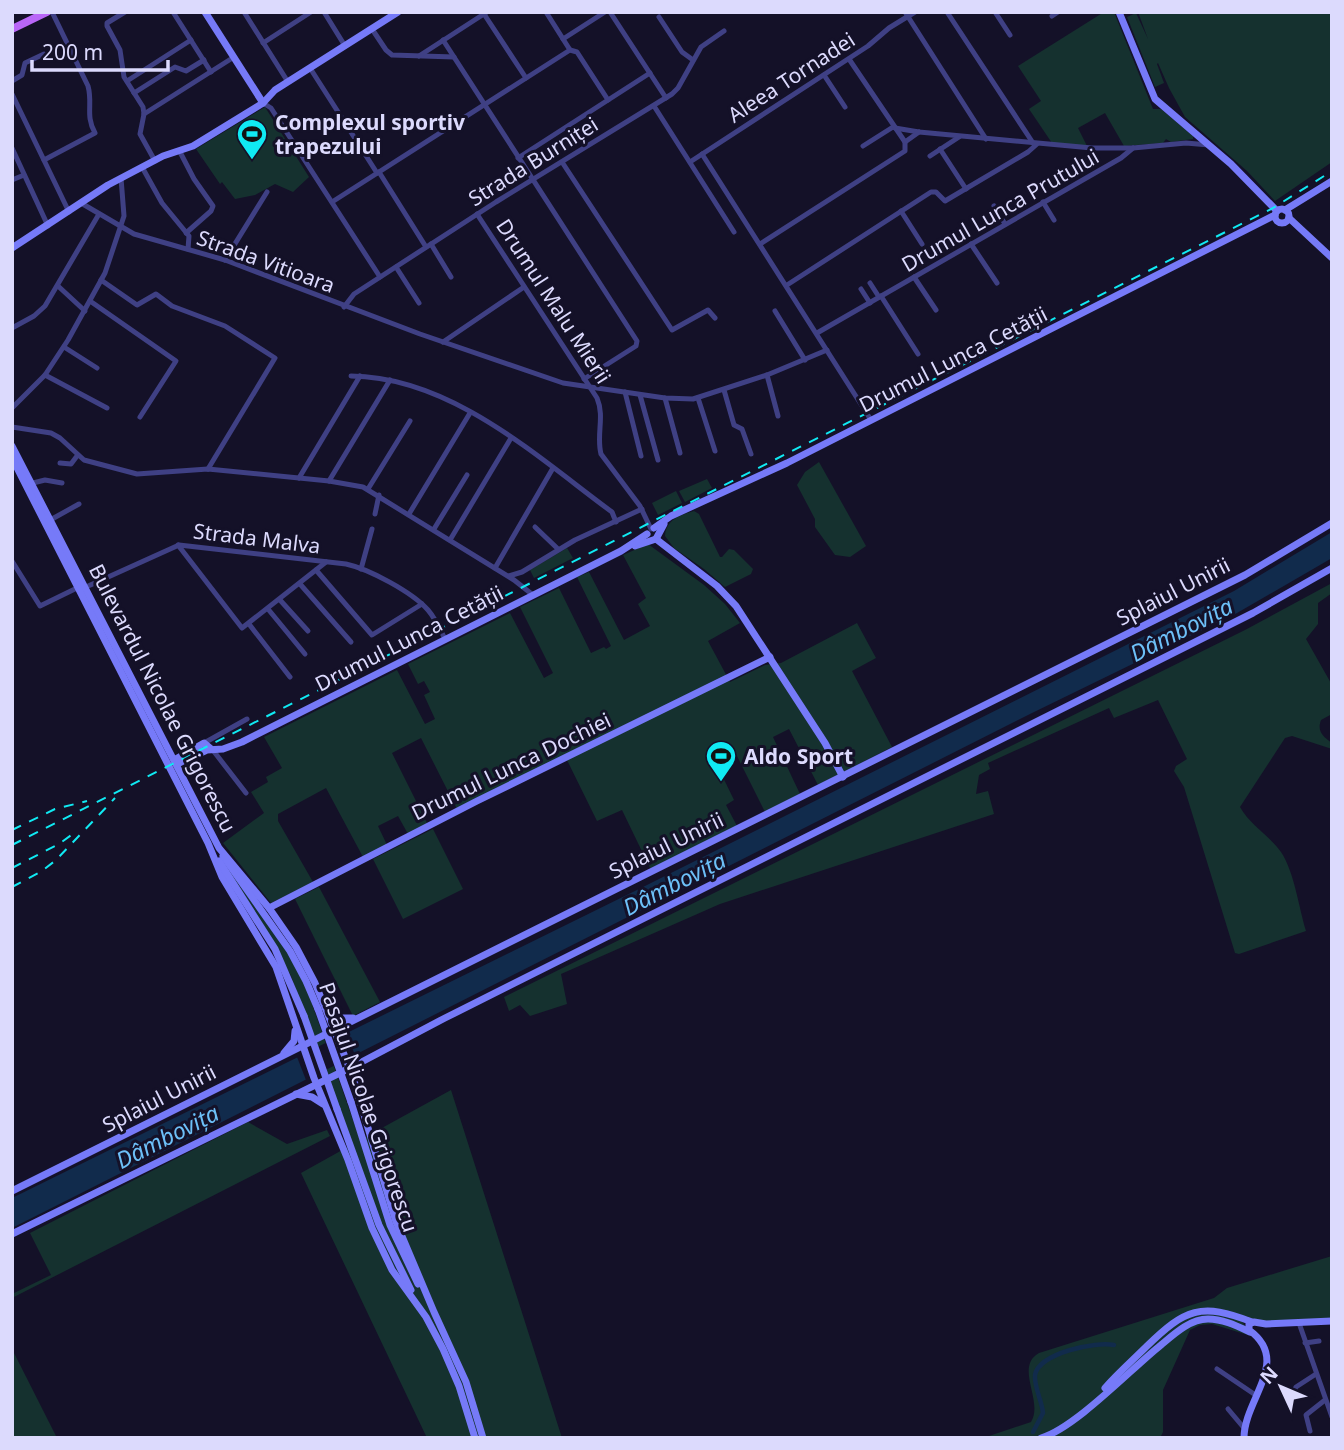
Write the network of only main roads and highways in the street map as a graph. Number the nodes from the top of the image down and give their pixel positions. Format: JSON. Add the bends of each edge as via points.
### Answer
{"nodes":[{"id":1,"x":47,"y":12,"type":"edge"},
{"id":2,"x":205,"y":12,"type":"edge"},
{"id":3,"x":398,"y":12,"type":"edge"},
{"id":4,"x":1119,"y":12,"type":"edge"},
{"id":5,"x":12,"y":29,"type":"edge"},
{"id":6,"x":263,"y":103,"type":"junction"},
{"id":7,"x":1332,"y":181,"type":"edge"},
{"id":8,"x":1282,"y":216,"type":"junction"},
{"id":9,"x":12,"y":248,"type":"edge"},
{"id":10,"x":1332,"y":258,"type":"edge"},
{"id":11,"x":12,"y":446,"type":"edge"},
{"id":12,"x":12,"y":458,"type":"edge"},
{"id":13,"x":1332,"y":523,"type":"edge"},
{"id":14,"x":654,"y":534,"type":"junction"},
{"id":15,"x":1332,"y":568,"type":"edge"},
{"id":16,"x":82,"y":587,"type":"junction"},
{"id":17,"x":770,"y":657,"type":"junction"},
{"id":18,"x":212,"y":749,"type":"junction"},
{"id":19,"x":175,"y":762,"type":"junction"},
{"id":20,"x":843,"y":777,"type":"junction"},
{"id":21,"x":216,"y":850,"type":"junction"},
{"id":22,"x":269,"y":908,"type":"junction"},
{"id":23,"x":322,"y":1009,"type":"junction"},
{"id":24,"x":358,"y":1018,"type":"junction"},
{"id":25,"x":295,"y":1019,"type":"junction"},
{"id":26,"x":335,"y":1029,"type":"junction"},
{"id":27,"x":303,"y":1045,"type":"junction"},
{"id":28,"x":381,"y":1052,"type":"junction"},
{"id":29,"x":281,"y":1057,"type":"junction"},
{"id":30,"x":350,"y":1068,"type":"junction"},
{"id":31,"x":317,"y":1084,"type":"junction"},
{"id":32,"x":357,"y":1091,"type":"junction"},
{"id":33,"x":295,"y":1094,"type":"junction"},
{"id":34,"x":326,"y":1107,"type":"junction"},
{"id":35,"x":12,"y":1191,"type":"edge"},
{"id":36,"x":12,"y":1234,"type":"edge"},
{"id":37,"x":434,"y":1312,"type":"junction"},
{"id":38,"x":426,"y":1317,"type":"junction"},
{"id":39,"x":1332,"y":1321,"type":"edge"},
{"id":40,"x":1255,"y":1328,"type":"junction"},
{"id":41,"x":1091,"y":1405,"type":"junction"},
{"id":42,"x":475,"y":1438,"type":"edge"},
{"id":43,"x":484,"y":1438,"type":"edge"},
{"id":44,"x":1041,"y":1438,"type":"edge"},
{"id":45,"x":1244,"y":1438,"type":"edge"}],
"edges":[{"from":1,"to":5,"type":"main road"},
{"from":2,"to":6,"type":"main road"},
{"from":3,"to":6,"type":"main road","via":[[273,92]]},
{"from":4,"to":8,"type":"main road","via":[[1155,99]]},
{"from":6,"to":9,"type":"main road","via":[[180,152],[121,178]]},
{"from":7,"to":8,"type":"main road","name":"Drumul Lunca Cetății"},
{"from":8,"to":10,"type":"main road"},
{"from":8,"to":14,"type":"main road","name":"Drumul Lunca Cetății","via":[[671,516]]},
{"from":11,"to":16,"type":"main road","name":"Bulevardul Nicolae Grigorescu"},
{"from":12,"to":16,"type":"main road","name":"Bulevardul Nicolae Grigorescu"},
{"from":13,"to":20,"type":"main road","name":"Splaiul Unirii","via":[[1245,575]]},
{"from":14,"to":17,"type":"main road","via":[[725,593]]},
{"from":14,"to":18,"type":"main road","name":"Drumul Lunca Cetății","via":[[242,742]]},
{"from":15,"to":28,"type":"main road","via":[[1241,619]]},
{"from":16,"to":19,"type":"main road","name":"Bulevardul Nicolae Grigorescu"},
{"from":16,"to":21,"type":"main road","name":"Bulevardul Nicolae Grigorescu"},
{"from":17,"to":20,"type":"main road"},
{"from":17,"to":22,"type":"main road","name":"Drumul Lunca Dochiei"},
{"from":18,"to":19,"type":"main road","name":"Drumul Lunca Cetății"},
{"from":18,"to":19,"type":"main road","via":[[204,743]]},
{"from":19,"to":21,"type":"main road","name":"Bulevardul Nicolae Grigorescu"},
{"from":20,"to":24,"type":"main road","name":"Splaiul Unirii"},
{"from":21,"to":22,"type":"main road","name":"Bulevardul Nicolae Grigorescu"},
{"from":21,"to":23,"type":"main road","name":"Pasajul Nicolae Grigorescu","via":[[290,951]]},
{"from":21,"to":25,"type":"main road","name":"Bulevardul Nicolae Grigorescu","via":[[225,882],[272,960]]},
{"from":21,"to":38,"type":"main road","name":"Pasajul Nicolae Grigorescu","bridge":true,"via":[[275,949],[387,1244]]},
{"from":22,"to":23,"type":"main road","name":"Bulevardul Nicolae Grigorescu","via":[[304,961]]},
{"from":23,"to":24,"type":"main road","via":[[338,1018]]},
{"from":23,"to":26,"type":"main road","name":"Bulevardul Nicolae Grigorescu"},
{"from":23,"to":37,"type":"main road","name":"Pasajul Nicolae Grigorescu","bridge":true,"via":[[390,1225]]},
{"from":24,"to":26,"type":"main road","name":"Splaiul Unirii"},
{"from":25,"to":27,"type":"main road","name":"Bulevardul Nicolae Grigorescu"},
{"from":25,"to":29,"type":"main road","via":[[294,1041]]},
{"from":26,"to":27,"type":"main road","name":"Splaiul Unirii"},
{"from":26,"to":30,"type":"main road","name":"Bulevardul Nicolae Grigorescu"},
{"from":27,"to":29,"type":"main road","name":"Splaiul Unirii"},
{"from":27,"to":31,"type":"main road","name":"Bulevardul Nicolae Grigorescu"},
{"from":28,"to":30,"type":"main road"},
{"from":28,"to":32,"type":"main road","via":[[359,1070]]},
{"from":29,"to":35,"type":"main road","name":"Splaiul Unirii"},
{"from":30,"to":31,"type":"main road"},
{"from":30,"to":32,"type":"main road","name":"Bulevardul Nicolae Grigorescu"},
{"from":31,"to":33,"type":"main road"},
{"from":31,"to":34,"type":"main road","name":"Bulevardul Nicolae Grigorescu"},
{"from":32,"to":37,"type":"main road","name":"Bulevardul Nicolae Grigorescu","via":[[393,1212]]},
{"from":33,"to":34,"type":"main road","via":[[312,1097]]},
{"from":33,"to":36,"type":"main road"},
{"from":34,"to":38,"type":"main road","name":"Bulevardul Nicolae Grigorescu","via":[[387,1261]]},
{"from":37,"to":43,"type":"main road","via":[[466,1382]]},
{"from":38,"to":42,"type":"main road","via":[[459,1385]]},
{"from":39,"to":40,"type":"main road"},
{"from":40,"to":41,"type":"main road","via":[[1205,1319],[1192,1323]]},
{"from":40,"to":41,"type":"main road","via":[[1242,1318],[1210,1311],[1178,1318]]},
{"from":40,"to":45,"type":"main road","via":[[1267,1364]]},
{"from":41,"to":44,"type":"main road","via":[[1066,1426]]}]}
